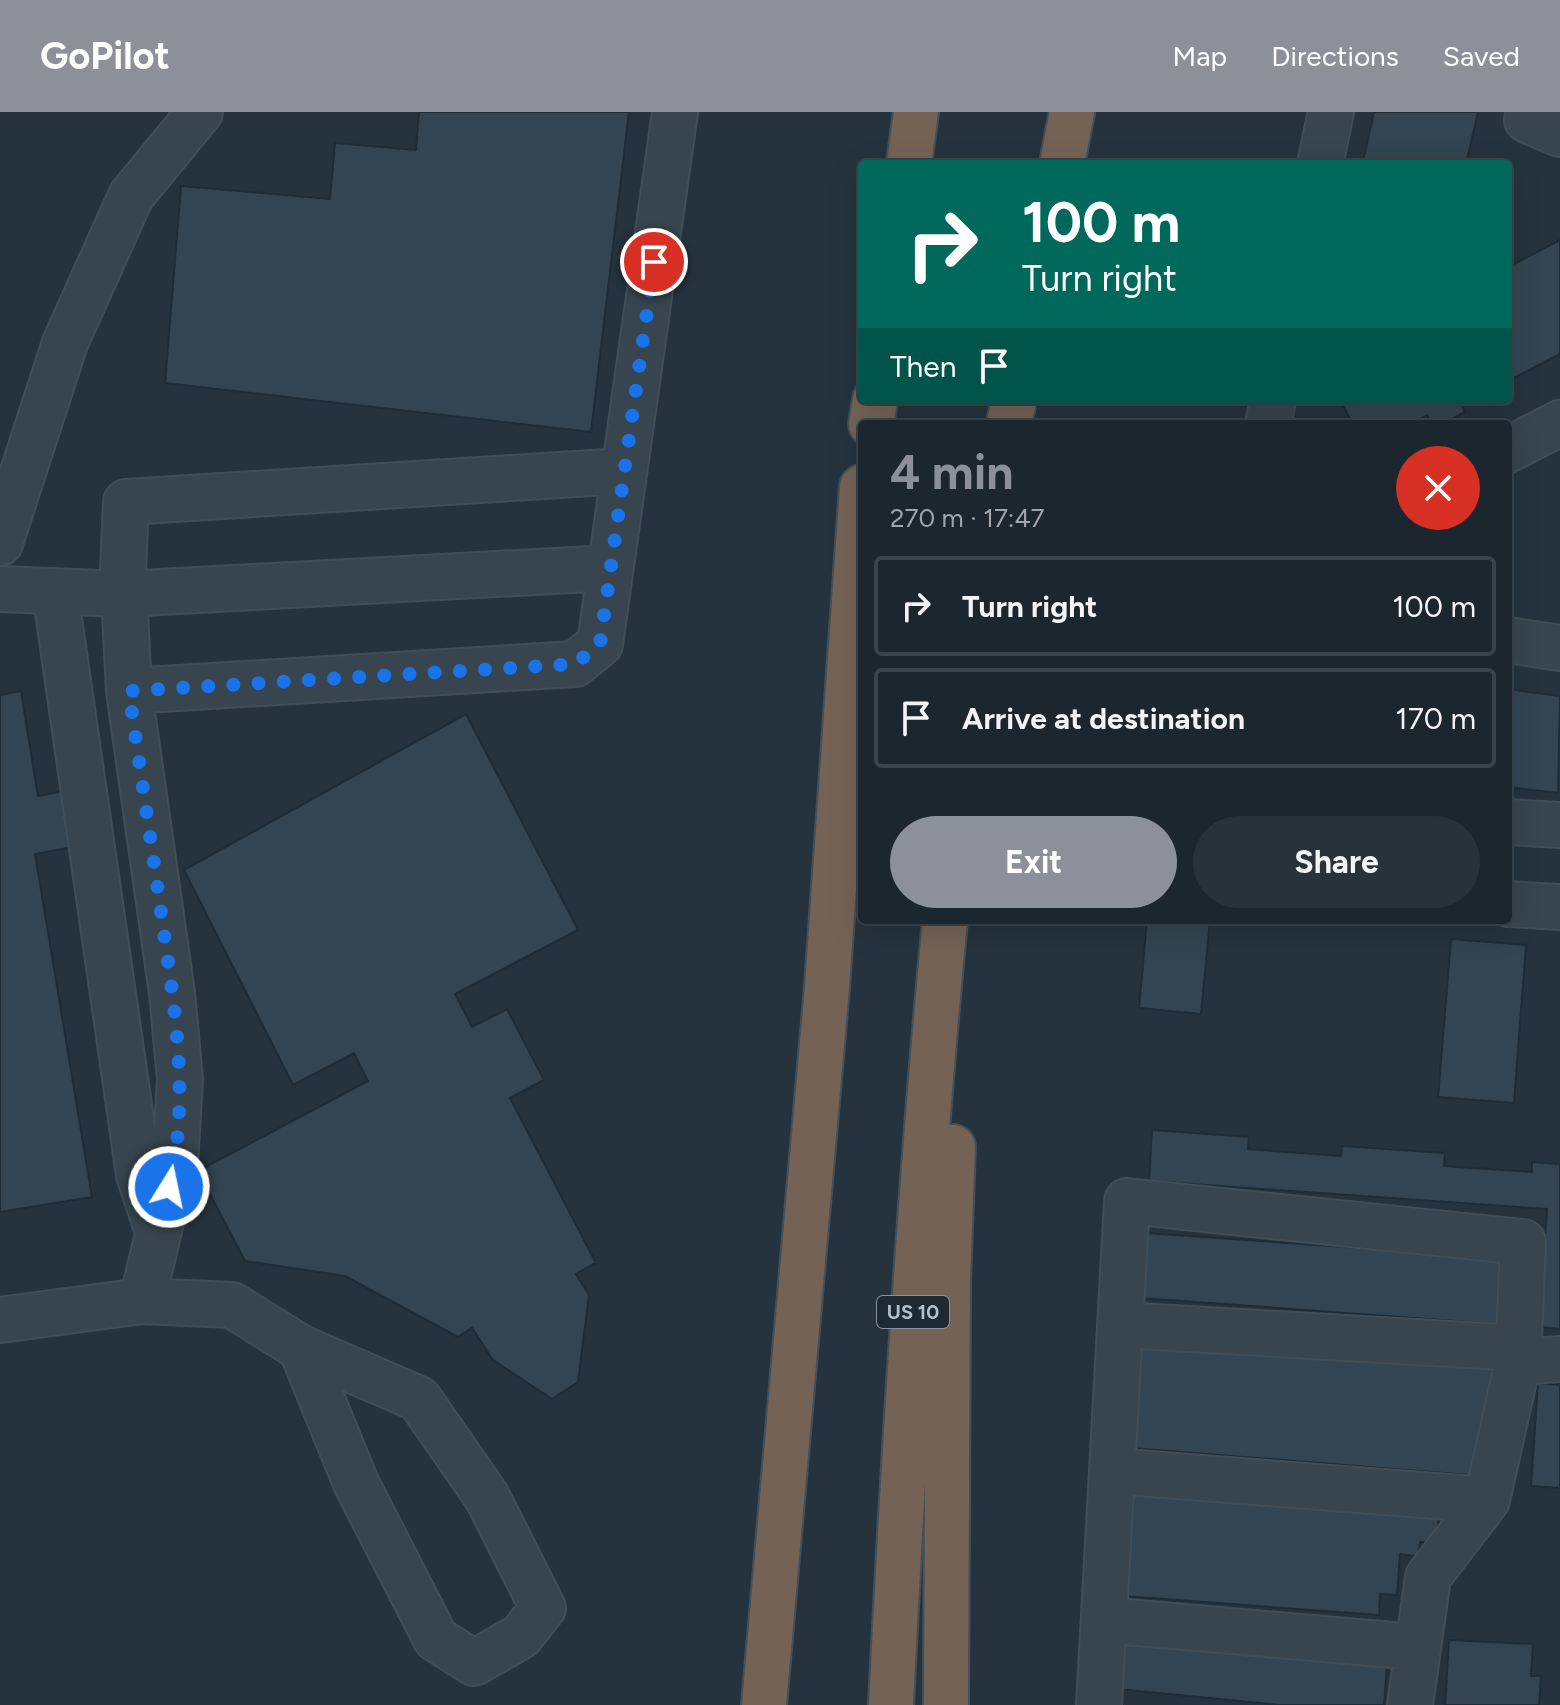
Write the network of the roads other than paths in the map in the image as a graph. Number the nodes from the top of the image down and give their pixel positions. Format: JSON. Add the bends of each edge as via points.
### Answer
{"nodes":[{"id":1,"x":200,"y":112,"type":"edge"},
{"id":2,"x":675,"y":112,"type":"edge"},
{"id":3,"x":916,"y":112,"type":"edge"},
{"id":4,"x":1072,"y":112,"type":"edge"},
{"id":5,"x":1331,"y":112,"type":"edge"},
{"id":6,"x":910,"y":160,"type":"edge"},
{"id":7,"x":1063,"y":160,"type":"edge"},
{"id":8,"x":1321,"y":160,"type":"edge"},
{"id":9,"x":1560,"y":423,"type":"edge"},
{"id":10,"x":1512,"y":448,"type":"edge"},
{"id":11,"x":624,"y":471,"type":"junction"},
{"id":12,"x":0,"y":543,"type":"edge"},
{"id":13,"x":858,"y":544,"type":"edge"},
{"id":14,"x":610,"y":568,"type":"junction"},
{"id":15,"x":0,"y":589,"type":"edge"},
{"id":16,"x":55,"y":591,"type":"junction"},
{"id":17,"x":122,"y":594,"type":"junction"},
{"id":18,"x":1512,"y":641,"type":"edge"},
{"id":19,"x":1560,"y":648,"type":"edge"},
{"id":20,"x":129,"y":691,"type":"junction"},
{"id":21,"x":1512,"y":822,"type":"edge"},
{"id":22,"x":1560,"y":825,"type":"edge"},
{"id":23,"x":1512,"y":904,"type":"edge"},
{"id":24,"x":1560,"y":907,"type":"edge"},
{"id":25,"x":945,"y":924,"type":"edge"},
{"id":26,"x":962,"y":924,"type":"edge"},
{"id":27,"x":158,"y":1232,"type":"junction"},
{"id":28,"x":142,"y":1301,"type":"junction"},
{"id":29,"x":0,"y":1320,"type":"edge"},
{"id":30,"x":1120,"y":1325,"type":"junction"},
{"id":31,"x":797,"y":1334,"type":"junction"},
{"id":32,"x":301,"y":1348,"type":"junction"},
{"id":33,"x":1533,"y":1356,"type":"edge"},
{"id":34,"x":1112,"y":1471,"type":"junction"},
{"id":35,"x":1487,"y":1500,"type":"junction"},
{"id":36,"x":1104,"y":1620,"type":"junction"},
{"id":37,"x":1416,"y":1647,"type":"junction"},
{"id":38,"x":745,"y":1705,"type":"edge"},
{"id":39,"x":764,"y":1705,"type":"edge"},
{"id":40,"x":891,"y":1705,"type":"edge"},
{"id":41,"x":946,"y":1705,"type":"edge"},
{"id":42,"x":1099,"y":1705,"type":"edge"},
{"id":43,"x":1410,"y":1705,"type":"edge"}],
"edges":[{"from":1,"to":12,"type":"street","via":[[131,196],[65,343]]},
{"from":2,"to":11,"type":"street"},
{"from":3,"to":6,"type":"highway"},
{"from":4,"to":7,"type":"highway"},
{"from":5,"to":8,"type":"street"},
{"from":9,"to":10,"type":"street"},
{"from":11,"to":14,"type":"street"},
{"from":11,"to":17,"type":"street","via":[[126,502]]},
{"from":13,"to":31,"type":"highway"},
{"from":14,"to":17,"type":"street"},
{"from":14,"to":20,"type":"street","via":[[600,644],[575,664]]},
{"from":15,"to":16,"type":"street"},
{"from":16,"to":17,"type":"street"},
{"from":16,"to":27,"type":"street","via":[[139,1175]]},
{"from":17,"to":20,"type":"street"},
{"from":18,"to":19,"type":"street"},
{"from":20,"to":27,"type":"street","via":[[180,1079],[175,1164]]},
{"from":21,"to":22,"type":"street"},
{"from":23,"to":24,"type":"street"},
{"from":25,"to":40,"type":"highway","number":"US 10","via":[[906,1412]]},
{"from":26,"to":41,"type":"highway","via":[[948,1281]]},
{"from":27,"to":28,"type":"street"},
{"from":28,"to":29,"type":"street"},
{"from":28,"to":32,"type":"street","via":[[232,1305]]},
{"from":30,"to":33,"type":"street"},
{"from":30,"to":33,"type":"street","via":[[1127,1201],[1523,1242]]},
{"from":30,"to":34,"type":"street"},
{"from":31,"to":38,"type":"highway"},
{"from":31,"to":39,"type":"highway"},
{"from":32,"to":32,"type":"street","via":[[356,1483],[436,1639],[474,1663],[521,1636],[543,1608],[487,1497],[419,1399]]},
{"from":33,"to":35,"type":"street"},
{"from":34,"to":35,"type":"street"},
{"from":34,"to":36,"type":"street"},
{"from":35,"to":37,"type":"street","via":[[1428,1577]]},
{"from":36,"to":37,"type":"street"},
{"from":36,"to":42,"type":"street"},
{"from":37,"to":43,"type":"street"}]}
